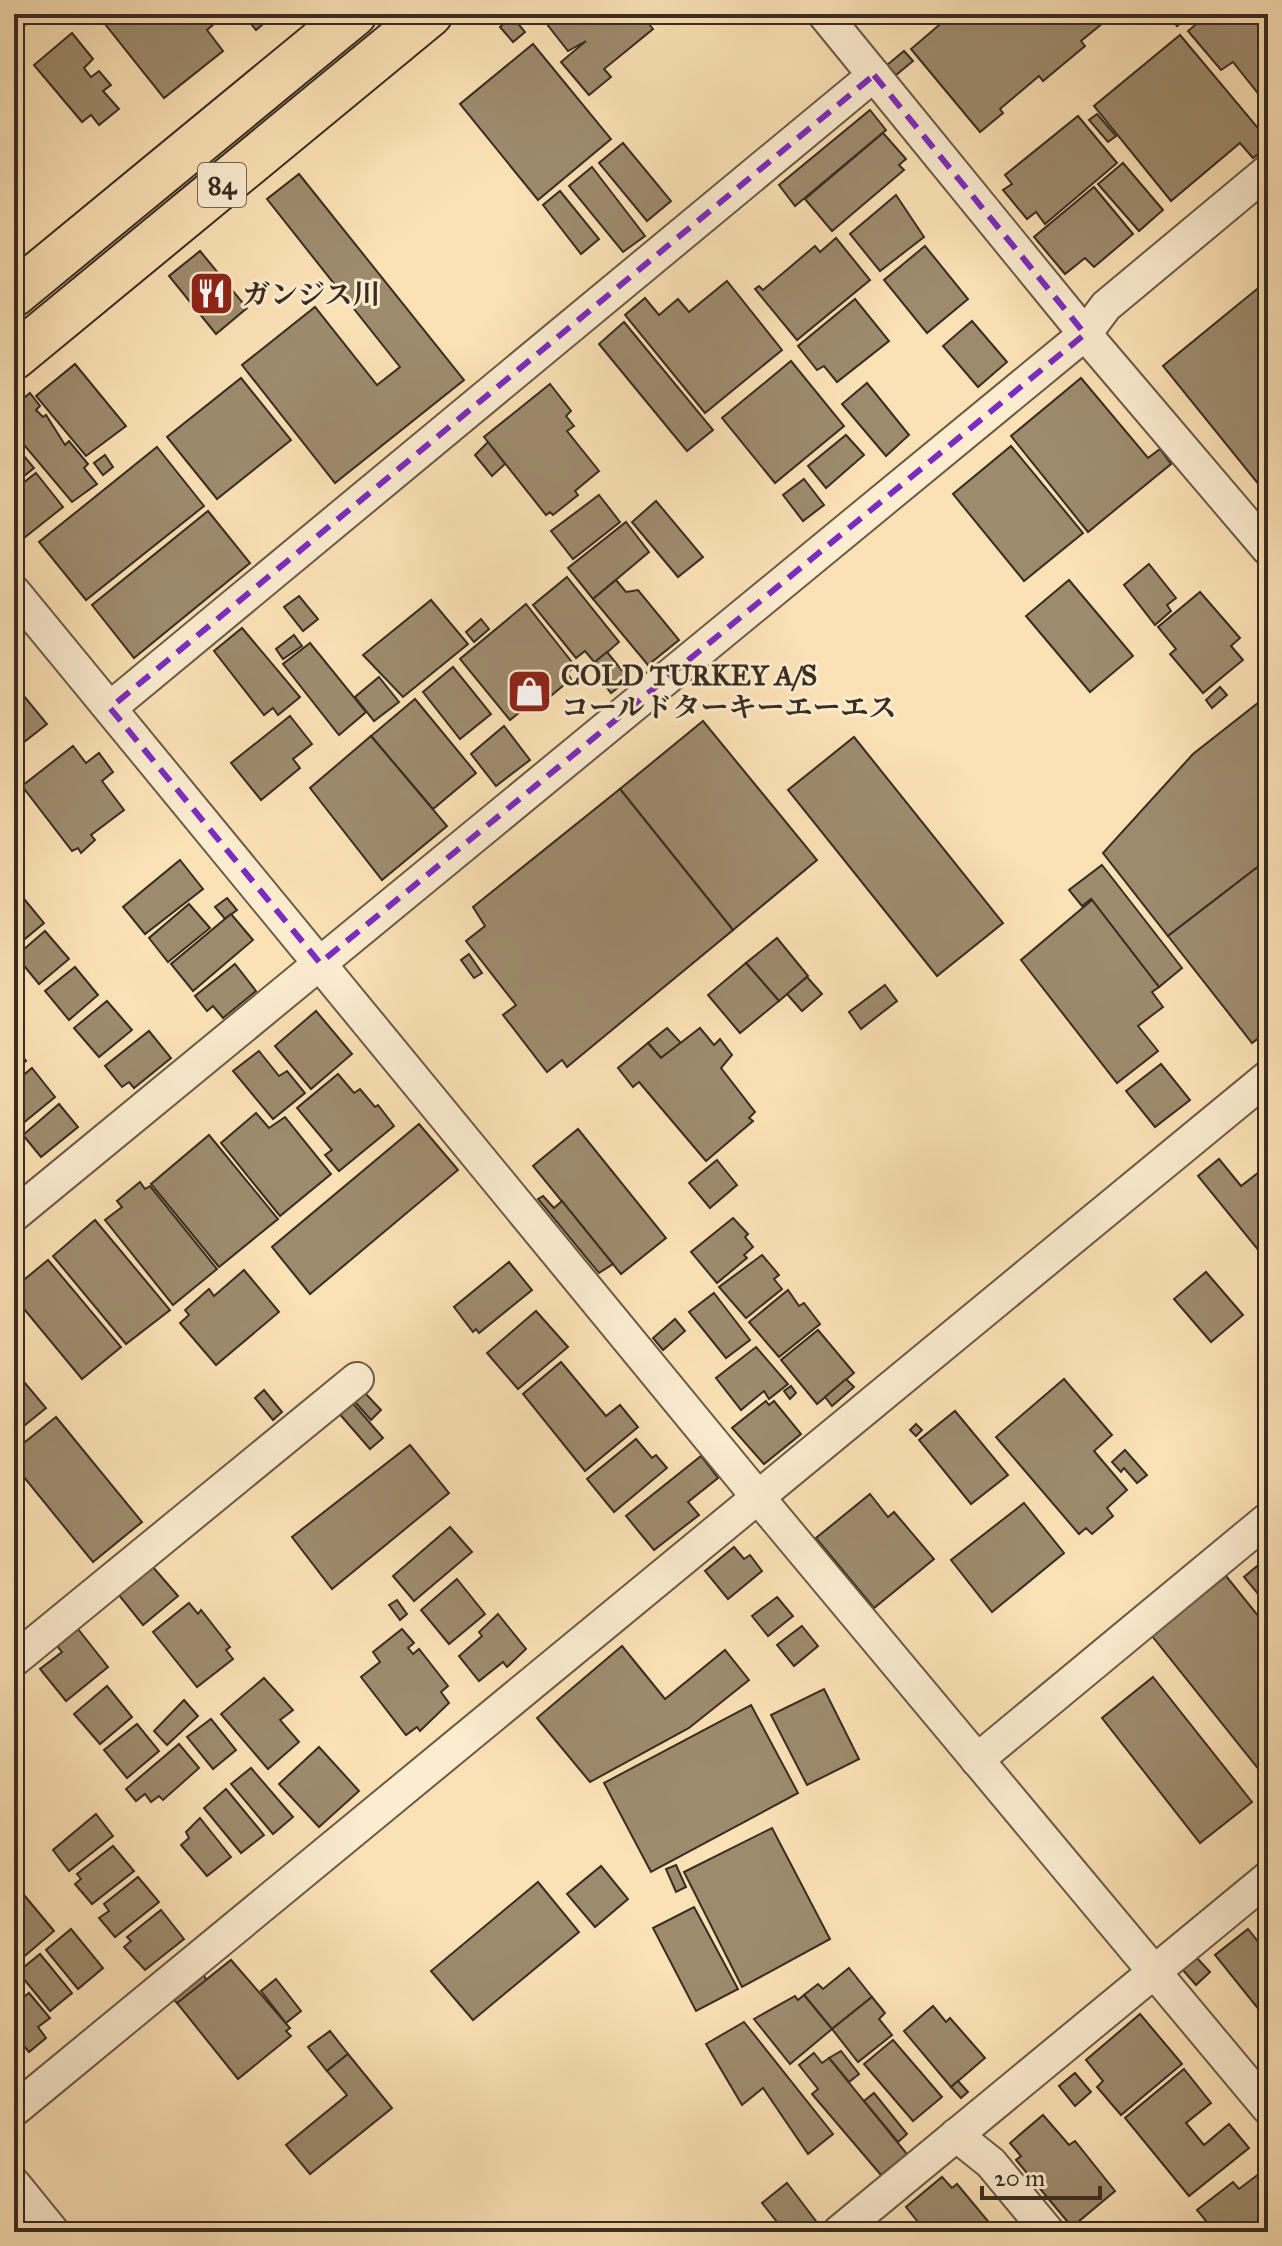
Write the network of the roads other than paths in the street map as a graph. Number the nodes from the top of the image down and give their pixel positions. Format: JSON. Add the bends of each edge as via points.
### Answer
{"nodes":[{"id":1,"x":354,"y":14,"type":"edge"},
{"id":2,"x":430,"y":14,"type":"edge"},
{"id":3,"x":824,"y":14,"type":"edge"},
{"id":4,"x":874,"y":75,"type":"junction"},
{"id":5,"x":1268,"y":171,"type":"edge"},
{"id":6,"x":14,"y":294,"type":"edge"},
{"id":7,"x":1085,"y":334,"type":"junction"},
{"id":8,"x":14,"y":357,"type":"edge"},
{"id":9,"x":1268,"y":549,"type":"edge"},
{"id":10,"x":14,"y":592,"type":"edge"},
{"id":11,"x":110,"y":708,"type":"junction"},
{"id":12,"x":320,"y":963,"type":"junction"},
{"id":13,"x":1268,"y":1077,"type":"edge"},
{"id":14,"x":14,"y":1215,"type":"edge"},
{"id":15,"x":357,"y":1379,"type":"dead end"},
{"id":16,"x":757,"y":1496,"type":"junction"},
{"id":17,"x":1268,"y":1519,"type":"edge"},
{"id":18,"x":14,"y":1660,"type":"edge"},
{"id":19,"x":977,"y":1760,"type":"junction"},
{"id":20,"x":1268,"y":1878,"type":"edge"},
{"id":21,"x":1154,"y":1972,"type":"junction"},
{"id":22,"x":1268,"y":2108,"type":"edge"},
{"id":23,"x":14,"y":2110,"type":"edge"},
{"id":24,"x":956,"y":2135,"type":"junction"},
{"id":25,"x":14,"y":2184,"type":"edge"},
{"id":26,"x":53,"y":2232,"type":"edge"},
{"id":27,"x":839,"y":2232,"type":"edge"},
{"id":28,"x":1048,"y":2232,"type":"edge"}],
"edges":[{"from":1,"to":6,"type":"main road","number":"84"},
{"from":2,"to":8,"type":"main road","number":"84"},
{"from":3,"to":4,"type":"street"},
{"from":4,"to":7,"type":"street"},
{"from":4,"to":11,"type":"street"},
{"from":5,"to":7,"type":"street","via":[[1106,306]]},
{"from":7,"to":9,"type":"street"},
{"from":7,"to":12,"type":"street"},
{"from":10,"to":11,"type":"street"},
{"from":11,"to":12,"type":"street"},
{"from":12,"to":14,"type":"street"},
{"from":12,"to":16,"type":"street"},
{"from":13,"to":16,"type":"street"},
{"from":15,"to":18,"type":"street"},
{"from":16,"to":19,"type":"street"},
{"from":16,"to":23,"type":"street"},
{"from":17,"to":19,"type":"street"},
{"from":19,"to":21,"type":"street"},
{"from":20,"to":21,"type":"street"},
{"from":21,"to":22,"type":"street"},
{"from":21,"to":24,"type":"street"},
{"from":24,"to":27,"type":"street"},
{"from":24,"to":28,"type":"street","via":[[991,2163]]},
{"from":25,"to":26,"type":"street"}]}
